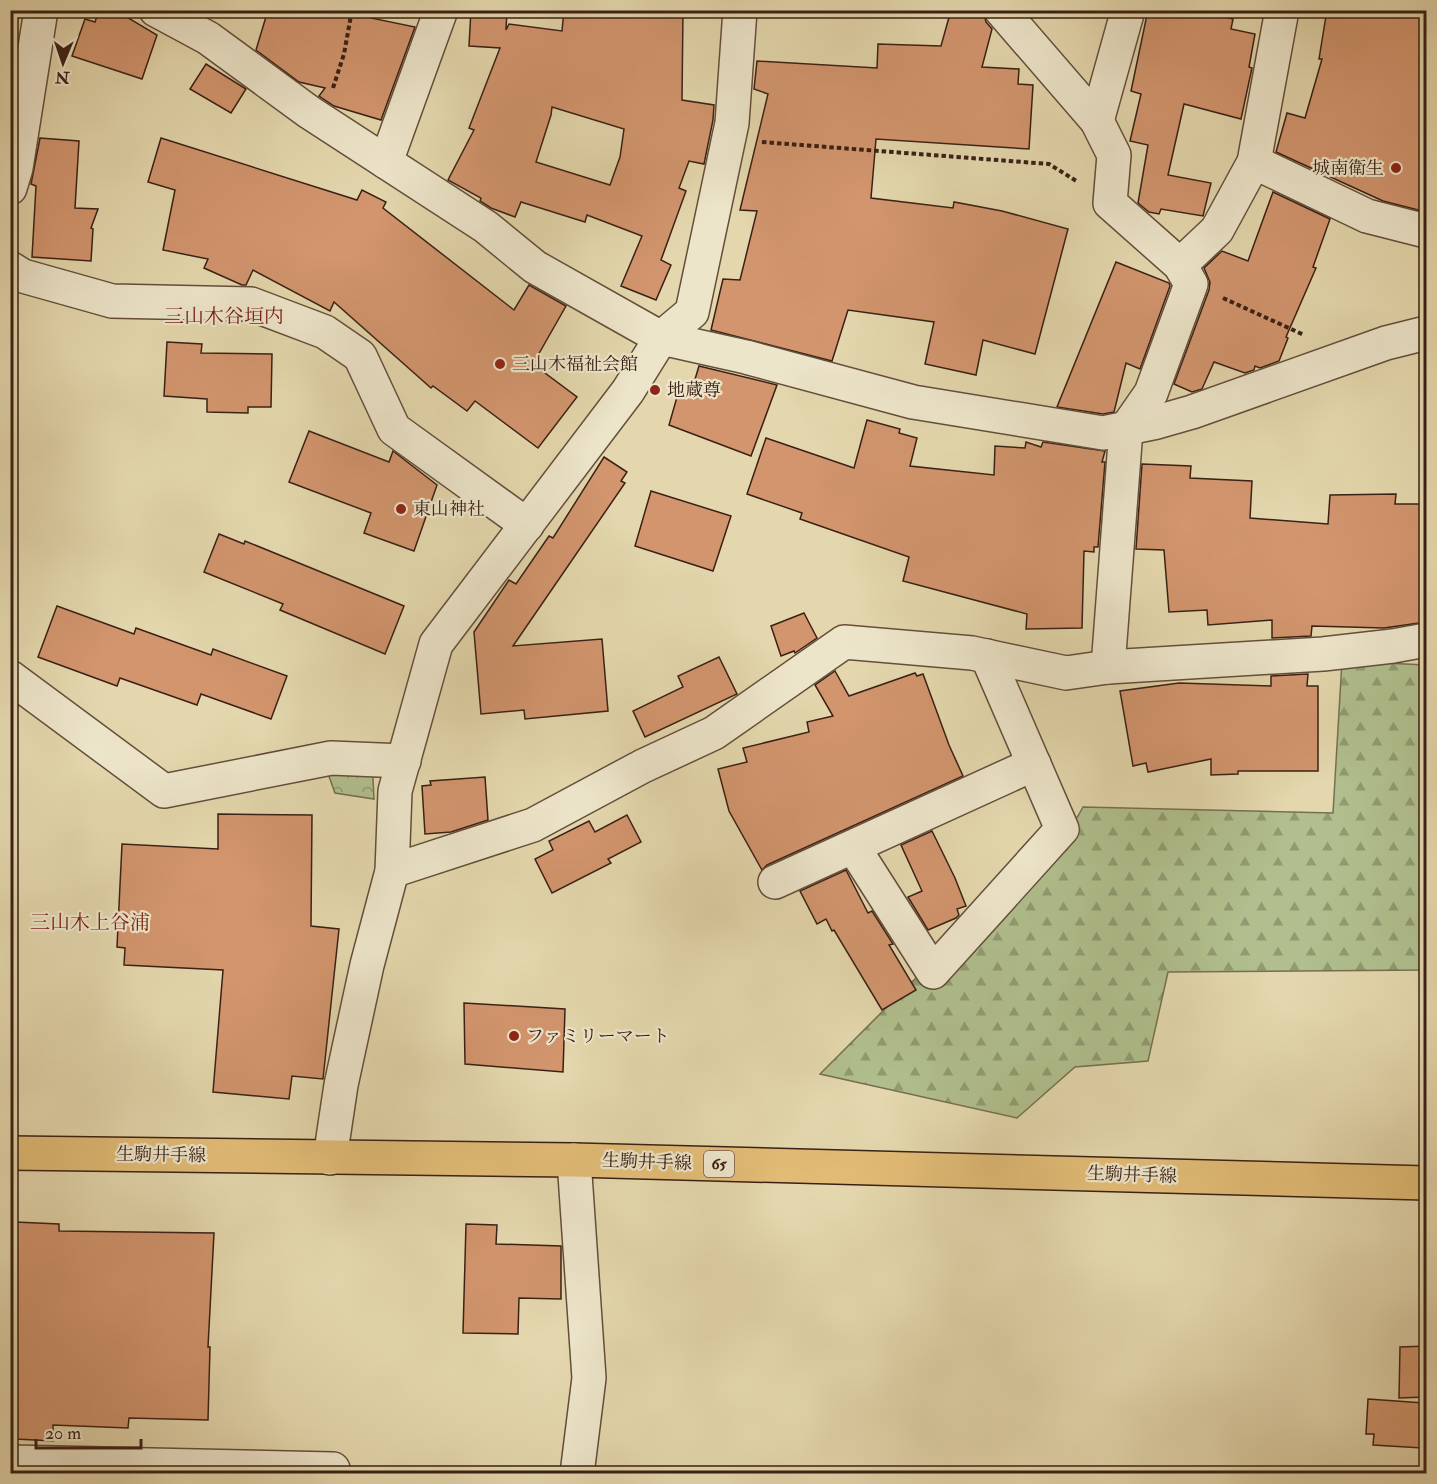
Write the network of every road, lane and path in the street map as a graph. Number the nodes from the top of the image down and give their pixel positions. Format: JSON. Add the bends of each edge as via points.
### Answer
{"nodes":[{"id":1,"x":41,"y":10,"type":"edge"},
{"id":2,"x":156,"y":10,"type":"edge"},
{"id":3,"x":352,"y":10,"type":"edge"},
{"id":4,"x":441,"y":10,"type":"edge"},
{"id":5,"x":740,"y":10,"type":"edge"},
{"id":6,"x":1001,"y":10,"type":"edge"},
{"id":7,"x":1128,"y":10,"type":"edge"},
{"id":8,"x":1282,"y":10,"type":"edge"},
{"id":9,"x":322,"y":120,"type":"junction"},
{"id":10,"x":1097,"y":121,"type":"junction"},
{"id":11,"x":728,"y":138,"type":"junction"},
{"id":12,"x":386,"y":162,"type":"junction"},
{"id":13,"x":1254,"y":162,"type":"junction"},
{"id":14,"x":10,"y":188,"type":"edge"},
{"id":15,"x":1110,"y":202,"type":"junction"},
{"id":16,"x":1426,"y":231,"type":"edge"},
{"id":17,"x":10,"y":268,"type":"edge"},
{"id":18,"x":1186,"y":274,"type":"junction"},
{"id":19,"x":1426,"y":333,"type":"edge"},
{"id":20,"x":662,"y":338,"type":"junction"},
{"id":21,"x":1351,"y":356,"type":"junction"},
{"id":22,"x":1126,"y":429,"type":"junction"},
{"id":23,"x":527,"y":525,"type":"junction"},
{"id":24,"x":1426,"y":640,"type":"edge"},
{"id":25,"x":987,"y":656,"type":"junction"},
{"id":26,"x":1108,"y":667,"type":"junction"},
{"id":27,"x":10,"y":678,"type":"edge"},
{"id":28,"x":404,"y":761,"type":"junction"},
{"id":29,"x":1034,"y":764,"type":"junction"},
{"id":30,"x":854,"y":848,"type":"junction"},
{"id":31,"x":392,"y":871,"type":"junction"},
{"id":32,"x":775,"y":882,"type":"dead end"},
{"id":33,"x":10,"y":1153,"type":"edge"},
{"id":34,"x":330,"y":1158,"type":"junction"},
{"id":35,"x":574,"y":1160,"type":"junction"},
{"id":36,"x":1426,"y":1183,"type":"edge"},
{"id":37,"x":10,"y":1462,"type":"edge"},
{"id":38,"x":333,"y":1473,"type":"edge"},
{"id":39,"x":577,"y":1473,"type":"edge"}],
"edges":[{"from":1,"to":14,"type":"street"},
{"from":2,"to":9,"type":"street","via":[[208,38]]},
{"from":3,"to":9,"type":"path","via":[[344,54]]},
{"from":4,"to":12,"type":"street"},
{"from":5,"to":11,"type":"street"},
{"from":6,"to":10,"type":"street"},
{"from":7,"to":10,"type":"street"},
{"from":8,"to":13,"type":"street"},
{"from":9,"to":12,"type":"street"},
{"from":10,"to":15,"type":"street","via":[[1114,155]]},
{"from":11,"to":15,"type":"path","via":[[1049,164]]},
{"from":11,"to":20,"type":"street","via":[[692,312]]},
{"from":12,"to":20,"type":"street","via":[[486,227],[535,267]]},
{"from":13,"to":16,"type":"street","via":[[1367,216]]},
{"from":13,"to":18,"type":"street","via":[[1217,230]]},
{"from":15,"to":18,"type":"street"},
{"from":17,"to":23,"type":"street","via":[[23,276],[112,301],[251,304],[325,332],[360,356],[394,429]]},
{"from":18,"to":21,"type":"path"},
{"from":18,"to":22,"type":"street","via":[[1151,393]]},
{"from":19,"to":21,"type":"street"},
{"from":20,"to":22,"type":"street","via":[[913,402],[1103,433]]},
{"from":20,"to":23,"type":"street","via":[[628,391]]},
{"from":21,"to":22,"type":"street","via":[[1192,412]]},
{"from":22,"to":26,"type":"street"},
{"from":23,"to":28,"type":"street","via":[[436,644]]},
{"from":24,"to":26,"type":"street","via":[[1323,654]]},
{"from":25,"to":26,"type":"street","via":[[1066,673]]},
{"from":25,"to":29,"type":"street"},
{"from":25,"to":31,"type":"street","via":[[844,642],[714,733],[533,825]]},
{"from":27,"to":28,"type":"street","via":[[164,791],[331,758]]},
{"from":28,"to":31,"type":"street","via":[[395,791]]},
{"from":29,"to":30,"type":"street"},
{"from":29,"to":30,"type":"street","via":[[1062,829],[933,972]]},
{"from":30,"to":32,"type":"street"},
{"from":31,"to":34,"type":"street","via":[[341,1085]]},
{"from":33,"to":34,"type":"main road","name":"生駒井手線","number":"65"},
{"from":34,"to":35,"type":"main road","name":"生駒井手線","number":"65"},
{"from":35,"to":36,"type":"main road","name":"生駒井手線","number":"65"},
{"from":35,"to":39,"type":"street","via":[[589,1378]]},
{"from":37,"to":38,"type":"street","via":[[333,1469]]}]}
